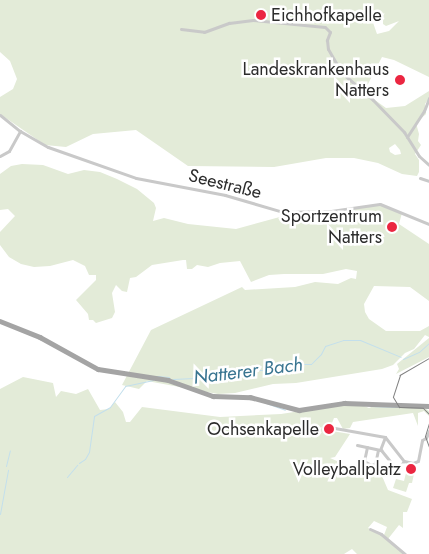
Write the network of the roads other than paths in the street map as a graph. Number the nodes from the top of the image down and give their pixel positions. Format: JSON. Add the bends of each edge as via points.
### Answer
{"nodes":[{"id":1,"x":181,"y":29,"type":"dead end"},
{"id":2,"x":429,"y":98,"type":"edge"},
{"id":3,"x":0,"y":115,"type":"edge"},
{"id":4,"x":20,"y":131,"type":"junction"},
{"id":5,"x":407,"y":137,"type":"junction"},
{"id":6,"x":0,"y":156,"type":"edge"},
{"id":7,"x":429,"y":165,"type":"edge"},
{"id":8,"x":420,"y":178,"type":"dead end"},
{"id":9,"x":429,"y":180,"type":"edge"},
{"id":10,"x":429,"y":224,"type":"edge"},
{"id":11,"x":0,"y":321,"type":"edge"},
{"id":12,"x":429,"y":406,"type":"edge"},
{"id":13,"x":329,"y":427,"type":"dead end"},
{"id":14,"x":429,"y":431,"type":"edge"},
{"id":15,"x":385,"y":437,"type":"junction"},
{"id":16,"x":358,"y":445,"type":"dead end"},
{"id":17,"x":367,"y":447,"type":"junction"},
{"id":18,"x":379,"y":450,"type":"junction"},
{"id":19,"x":404,"y":461,"type":"junction"},
{"id":20,"x":370,"y":529,"type":"dead end"},
{"id":21,"x":405,"y":554,"type":"edge"}],
"edges":[{"from":1,"to":5,"type":"street","via":[[204,32],[229,22],[252,20],[322,26],[330,32],[328,49],[342,73],[369,96]]},
{"from":2,"to":5,"type":"street","via":[[424,112]]},
{"from":3,"to":4,"type":"street","name":"Seestraße"},
{"from":4,"to":6,"type":"street","via":[[9,151]]},
{"from":4,"to":10,"type":"street","name":"Seestraße","via":[[60,152],[136,178],[225,195],[276,211],[331,211],[378,204]]},
{"from":5,"to":7,"type":"street"},
{"from":8,"to":9,"type":"street"},
{"from":11,"to":12,"type":"main road","via":[[32,333],[98,370],[168,380],[213,396],[254,398],[296,410],[344,403]]},
{"from":13,"to":15,"type":"street"},
{"from":14,"to":19,"type":"street","via":[[422,440],[418,461]]},
{"from":15,"to":18,"type":"street"},
{"from":15,"to":19,"type":"street"},
{"from":16,"to":17,"type":"street"},
{"from":17,"to":18,"type":"street"},
{"from":17,"to":18,"type":"street","via":[[364,461],[372,465]]},
{"from":18,"to":19,"type":"street","via":[[397,470]]},
{"from":20,"to":21,"type":"street"}]}
